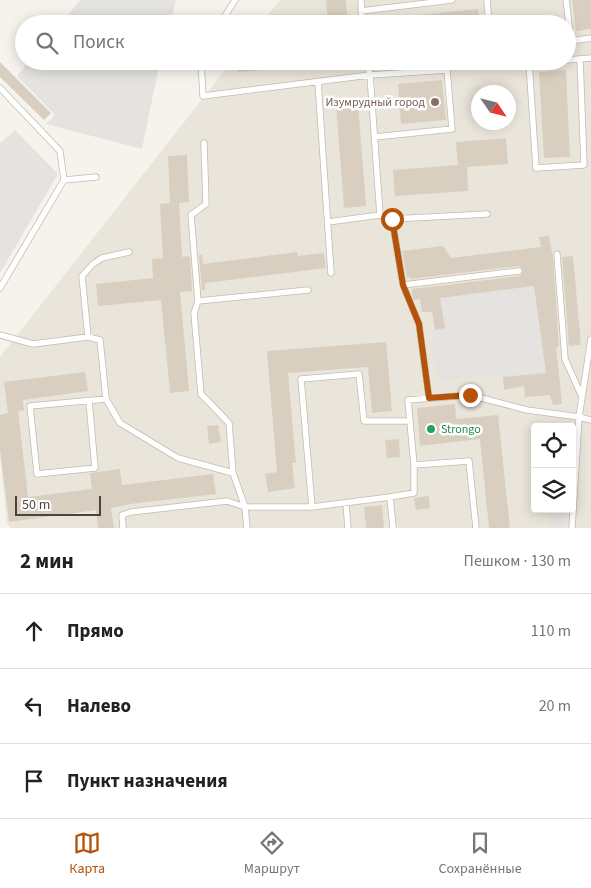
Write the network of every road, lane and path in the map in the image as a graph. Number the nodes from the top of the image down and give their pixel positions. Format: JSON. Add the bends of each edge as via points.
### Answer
{"nodes":[{"id":1,"x":235,"y":0,"type":"edge"},
{"id":2,"x":361,"y":0,"type":"edge"},
{"id":3,"x":452,"y":0,"type":"edge"},
{"id":4,"x":487,"y":0,"type":"edge"},
{"id":5,"x":566,"y":0,"type":"edge"},
{"id":6,"x":361,"y":11,"type":"junction"},
{"id":7,"x":226,"y":15,"type":"edge"},
{"id":8,"x":361,"y":15,"type":"edge"},
{"id":9,"x":488,"y":15,"type":"edge"},
{"id":10,"x":568,"y":15,"type":"edge"},
{"id":11,"x":591,"y":38,"type":"edge"},
{"id":12,"x":576,"y":40,"type":"edge"},
{"id":13,"x":591,"y":58,"type":"edge"},
{"id":14,"x":576,"y":59,"type":"edge"},
{"id":15,"x":580,"y":59,"type":"junction"},
{"id":16,"x":202,"y":70,"type":"edge"},
{"id":17,"x":369,"y":70,"type":"edge"},
{"id":18,"x":530,"y":70,"type":"edge"},
{"id":19,"x":370,"y":75,"type":"junction"},
{"id":20,"x":318,"y":82,"type":"junction"},
{"id":21,"x":0,"y":88,"type":"edge"},
{"id":22,"x":374,"y":137,"type":"junction"},
{"id":23,"x":204,"y":143,"type":"dead end"},
{"id":24,"x":96,"y":177,"type":"dead end"},
{"id":25,"x":64,"y":180,"type":"junction"},
{"id":26,"x":487,"y":214,"type":"dead end"},
{"id":27,"x":380,"y":215,"type":"junction"},
{"id":28,"x":392,"y":219,"type":"junction"},
{"id":29,"x":328,"y":222,"type":"junction"},
{"id":30,"x":129,"y":252,"type":"dead end"},
{"id":31,"x":556,"y":254,"type":"dead end"},
{"id":32,"x":519,"y":270,"type":"dead end"},
{"id":33,"x":331,"y":273,"type":"dead end"},
{"id":34,"x":403,"y":285,"type":"junction"},
{"id":35,"x":0,"y":288,"type":"edge"},
{"id":36,"x":308,"y":290,"type":"dead end"},
{"id":37,"x":198,"y":301,"type":"junction"},
{"id":38,"x":0,"y":335,"type":"edge"},
{"id":39,"x":88,"y":337,"type":"junction"},
{"id":40,"x":591,"y":339,"type":"edge"},
{"id":41,"x":582,"y":397,"type":"junction"},
{"id":42,"x":429,"y":398,"type":"junction"},
{"id":43,"x":106,"y":399,"type":"junction"},
{"id":44,"x":89,"y":401,"type":"junction"},
{"id":45,"x":579,"y":417,"type":"junction"},
{"id":46,"x":591,"y":420,"type":"edge"},
{"id":47,"x":409,"y":421,"type":"junction"},
{"id":48,"x":414,"y":465,"type":"junction"},
{"id":49,"x":233,"y":473,"type":"junction"},
{"id":50,"x":390,"y":497,"type":"junction"},
{"id":51,"x":346,"y":503,"type":"junction"},
{"id":52,"x":245,"y":507,"type":"junction"},
{"id":53,"x":312,"y":507,"type":"junction"},
{"id":54,"x":123,"y":528,"type":"edge"},
{"id":55,"x":247,"y":528,"type":"edge"},
{"id":56,"x":348,"y":528,"type":"edge"},
{"id":57,"x":393,"y":528,"type":"edge"},
{"id":58,"x":476,"y":528,"type":"edge"},
{"id":59,"x":572,"y":528,"type":"edge"}],
"edges":[{"from":1,"to":7,"type":"lane"},
{"from":2,"to":6,"type":"lane"},
{"from":3,"to":6,"type":"lane"},
{"from":4,"to":9,"type":"lane"},
{"from":5,"to":10,"type":"lane"},
{"from":6,"to":8,"type":"lane"},
{"from":11,"to":12,"type":"lane"},
{"from":13,"to":15,"type":"lane"},
{"from":14,"to":15,"type":"lane"},
{"from":15,"to":18,"type":"lane","via":[[584,165],[536,168]]},
{"from":16,"to":20,"type":"lane","via":[[204,96]]},
{"from":17,"to":19,"type":"lane"},
{"from":19,"to":20,"type":"lane"},
{"from":19,"to":22,"type":"lane"},
{"from":19,"to":22,"type":"lane","via":[[447,70],[452,128]]},
{"from":20,"to":29,"type":"lane"},
{"from":21,"to":25,"type":"lane","via":[[60,151]]},
{"from":22,"to":27,"type":"lane"},
{"from":23,"to":37,"type":"lane","via":[[206,204],[191,215]]},
{"from":24,"to":25,"type":"lane"},
{"from":25,"to":35,"type":"lane"},
{"from":26,"to":28,"type":"lane"},
{"from":27,"to":28,"type":"lane"},
{"from":27,"to":29,"type":"lane"},
{"from":28,"to":34,"type":"lane"},
{"from":29,"to":33,"type":"lane"},
{"from":30,"to":39,"type":"lane","via":[[102,258],[82,276]]},
{"from":31,"to":41,"type":"lane","via":[[565,359]]},
{"from":32,"to":34,"type":"lane"},
{"from":34,"to":42,"type":"lane","via":[[419,324]]},
{"from":36,"to":37,"type":"lane"},
{"from":37,"to":49,"type":"lane","via":[[194,314],[201,394],[228,423]]},
{"from":38,"to":39,"type":"lane","via":[[34,344]]},
{"from":39,"to":43,"type":"lane","via":[[100,340]]},
{"from":40,"to":41,"type":"lane"},
{"from":41,"to":45,"type":"lane"},
{"from":42,"to":45,"type":"lane","via":[[470,395],[527,410]]},
{"from":42,"to":47,"type":"lane","via":[[408,400]]},
{"from":43,"to":44,"type":"lane"},
{"from":43,"to":49,"type":"lane","via":[[120,423],[178,458]]},
{"from":44,"to":44,"type":"lane","via":[[30,406],[37,474],[95,468]]},
{"from":45,"to":46,"type":"lane"},
{"from":45,"to":59,"type":"lane"},
{"from":47,"to":48,"type":"lane"},
{"from":47,"to":53,"type":"lane","via":[[364,421],[359,374],[301,379]]},
{"from":48,"to":50,"type":"lane","via":[[414,492]]},
{"from":48,"to":58,"type":"lane","via":[[469,461]]},
{"from":49,"to":52,"type":"lane"},
{"from":50,"to":51,"type":"lane"},
{"from":50,"to":57,"type":"lane"},
{"from":51,"to":53,"type":"lane"},
{"from":51,"to":56,"type":"lane"},
{"from":52,"to":53,"type":"lane"},
{"from":52,"to":54,"type":"lane","via":[[227,501],[131,512],[122,515]]},
{"from":52,"to":55,"type":"lane"}]}
